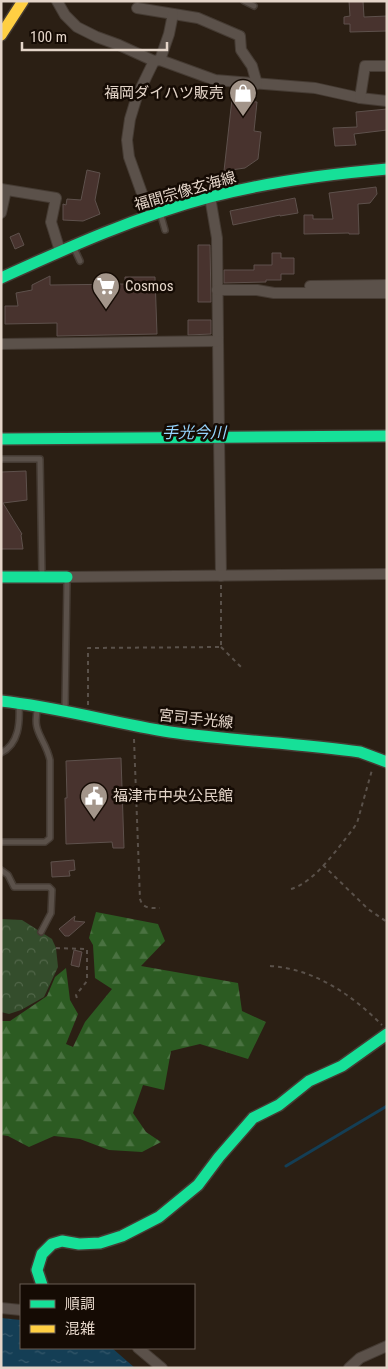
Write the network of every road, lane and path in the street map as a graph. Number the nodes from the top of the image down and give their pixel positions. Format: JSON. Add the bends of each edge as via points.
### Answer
{"nodes":[{"id":1,"x":23,"y":1,"type":"edge"},
{"id":2,"x":56,"y":1,"type":"edge"},
{"id":3,"x":244,"y":1,"type":"edge"},
{"id":4,"x":254,"y":6,"type":"dead end"},
{"id":5,"x":137,"y":8,"type":"dead end"},
{"id":6,"x":173,"y":14,"type":"junction"},
{"id":7,"x":1,"y":35,"type":"edge"},
{"id":8,"x":157,"y":61,"type":"junction"},
{"id":9,"x":387,"y":66,"type":"edge"},
{"id":10,"x":257,"y":84,"type":"junction"},
{"id":11,"x":360,"y":98,"type":"junction"},
{"id":12,"x":387,"y":101,"type":"edge"},
{"id":13,"x":387,"y":169,"type":"edge"},
{"id":14,"x":4,"y":190,"type":"edge"},
{"id":15,"x":210,"y":197,"type":"junction"},
{"id":16,"x":1,"y":213,"type":"edge"},
{"id":17,"x":155,"y":214,"type":"junction"},
{"id":18,"x":165,"y":230,"type":"dead end"},
{"id":19,"x":73,"y":246,"type":"junction"},
{"id":20,"x":60,"y":251,"type":"junction"},
{"id":21,"x":80,"y":261,"type":"dead end"},
{"id":22,"x":1,"y":278,"type":"edge"},
{"id":23,"x":387,"y":285,"type":"edge"},
{"id":24,"x":346,"y":289,"type":"junction"},
{"id":25,"x":217,"y":290,"type":"junction"},
{"id":26,"x":387,"y":293,"type":"edge"},
{"id":27,"x":218,"y":341,"type":"junction"},
{"id":28,"x":1,"y":344,"type":"edge"},
{"id":29,"x":219,"y":433,"type":"junction"},
{"id":30,"x":387,"y":436,"type":"edge"},
{"id":31,"x":1,"y":439,"type":"edge"},
{"id":32,"x":1,"y":459,"type":"edge"},
{"id":33,"x":387,"y":574,"type":"edge"},
{"id":34,"x":42,"y":576,"type":"junction"},
{"id":35,"x":221,"y":576,"type":"junction"},
{"id":36,"x":1,"y":577,"type":"edge"},
{"id":37,"x":67,"y":577,"type":"junction"},
{"id":38,"x":221,"y":647,"type":"junction"},
{"id":39,"x":241,"y":667,"type":"dead end"},
{"id":40,"x":1,"y":701,"type":"edge"},
{"id":41,"x":19,"y":702,"type":"junction"},
{"id":42,"x":38,"y":706,"type":"junction"},
{"id":43,"x":65,"y":712,"type":"junction"},
{"id":44,"x":88,"y":717,"type":"junction"},
{"id":45,"x":135,"y":727,"type":"junction"},
{"id":46,"x":1,"y":753,"type":"edge"},
{"id":47,"x":384,"y":760,"type":"edge"},
{"id":48,"x":1,"y":842,"type":"edge"},
{"id":49,"x":323,"y":865,"type":"junction"},
{"id":50,"x":1,"y":870,"type":"edge"},
{"id":51,"x":291,"y":889,"type":"dead end"},
{"id":52,"x":160,"y":908,"type":"dead end"},
{"id":53,"x":387,"y":922,"type":"edge"},
{"id":54,"x":42,"y":932,"type":"dead end"},
{"id":55,"x":56,"y":948,"type":"dead end"},
{"id":56,"x":270,"y":966,"type":"dead end"},
{"id":57,"x":78,"y":1002,"type":"dead end"},
{"id":58,"x":386,"y":1031,"type":"edge"},
{"id":59,"x":42,"y":1284,"type":"edge"},
{"id":60,"x":1,"y":1308,"type":"edge"},
{"id":61,"x":20,"y":1310,"type":"edge"},
{"id":62,"x":387,"y":1346,"type":"edge"},
{"id":63,"x":139,"y":1349,"type":"edge"},
{"id":64,"x":162,"y":1368,"type":"edge"},
{"id":65,"x":349,"y":1368,"type":"edge"}],
"edges":[{"from":1,"to":7,"type":"street"},
{"from":2,"to":8,"type":"street","via":[[76,27]]},
{"from":3,"to":4,"type":"lane"},
{"from":5,"to":6,"type":"street"},
{"from":6,"to":8,"type":"street","via":[[169,34]]},
{"from":6,"to":10,"type":"street","via":[[198,18],[240,36],[241,50],[252,66]]},
{"from":8,"to":10,"type":"street","via":[[215,80]]},
{"from":8,"to":17,"type":"street","via":[[138,96],[127,140],[128,157]]},
{"from":9,"to":11,"type":"street","via":[[365,66]]},
{"from":10,"to":11,"type":"street","via":[[315,88]]},
{"from":11,"to":12,"type":"street"},
{"from":13,"to":15,"type":"street","name":"福間宗像玄海線","via":[[289,180]]},
{"from":14,"to":16,"type":"street"},
{"from":14,"to":20,"type":"street","via":[[56,198],[51,222]]},
{"from":15,"to":17,"type":"street","name":"福間宗像玄海線"},
{"from":15,"to":25,"type":"street","via":[[217,238]]},
{"from":17,"to":18,"type":"lane"},
{"from":17,"to":19,"type":"street","name":"福間宗像玄海線"},
{"from":19,"to":20,"type":"street","name":"福間宗像玄海線"},
{"from":19,"to":21,"type":"lane"},
{"from":20,"to":22,"type":"street","name":"福間宗像玄海線"},
{"from":23,"to":24,"type":"street"},
{"from":24,"to":25,"type":"street","via":[[274,293]]},
{"from":24,"to":26,"type":"street"},
{"from":25,"to":27,"type":"street"},
{"from":27,"to":28,"type":"street"},
{"from":27,"to":29,"type":"street"},
{"from":29,"to":30,"type":"street"},
{"from":29,"to":31,"type":"street"},
{"from":29,"to":35,"type":"street"},
{"from":32,"to":34,"type":"lane","via":[[40,459]]},
{"from":33,"to":35,"type":"street"},
{"from":34,"to":36,"type":"street"},
{"from":34,"to":37,"type":"street"},
{"from":35,"to":37,"type":"street"},
{"from":35,"to":38,"type":"path"},
{"from":37,"to":43,"type":"lane"},
{"from":38,"to":39,"type":"path"},
{"from":38,"to":44,"type":"path","via":[[88,648]]},
{"from":40,"to":41,"type":"street","name":"宮司手光線"},
{"from":41,"to":42,"type":"street","name":"宮司手光線"},
{"from":41,"to":46,"type":"lane","via":[[15,740]]},
{"from":42,"to":43,"type":"street","name":"宮司手光線"},
{"from":42,"to":48,"type":"lane","via":[[36,727],[50,760],[50,838],[45,842]]},
{"from":43,"to":44,"type":"street","name":"宮司手光線"},
{"from":44,"to":45,"type":"street","name":"宮司手光線"},
{"from":45,"to":47,"type":"street","name":"宮司手光線","via":[[340,749]]},
{"from":45,"to":52,"type":"path","via":[[140,899],[146,908]]},
{"from":47,"to":49,"type":"path","via":[[354,829]]},
{"from":49,"to":51,"type":"path","via":[[310,880]]},
{"from":49,"to":53,"type":"path","via":[[368,910]]},
{"from":50,"to":54,"type":"lane","via":[[8,875],[14,888],[49,887],[52,890],[51,913]]},
{"from":55,"to":57,"type":"path","via":[[87,949],[87,981],[76,994]]},
{"from":56,"to":58,"type":"path","via":[[301,971],[331,984],[361,1004]]},
{"from":58,"to":59,"type":"street","via":[[342,1066],[309,1081],[280,1104],[253,1118],[198,1185],[159,1217],[100,1243],[62,1241],[52,1244],[38,1262]]},
{"from":60,"to":61,"type":"street"},
{"from":62,"to":65,"type":"street","via":[[360,1358]]},
{"from":63,"to":64,"type":"street"}]}
